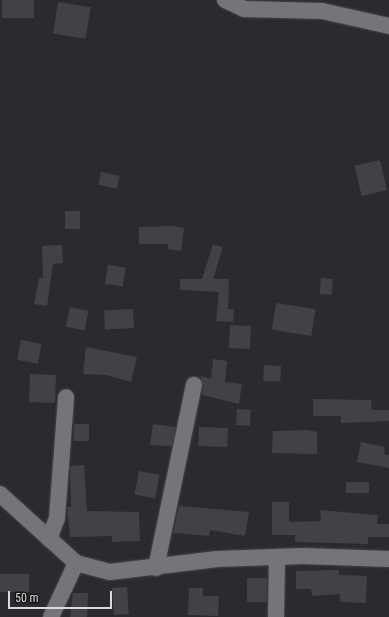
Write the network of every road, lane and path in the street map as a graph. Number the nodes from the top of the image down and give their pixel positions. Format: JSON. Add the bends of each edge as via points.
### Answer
{"nodes":[{"id":1,"x":225,"y":0,"type":"edge"},
{"id":2,"x":389,"y":26,"type":"edge"},
{"id":3,"x":194,"y":385,"type":"dead end"},
{"id":4,"x":66,"y":396,"type":"dead end"},
{"id":5,"x":0,"y":494,"type":"edge"},
{"id":6,"x":49,"y":538,"type":"junction"},
{"id":7,"x":277,"y":557,"type":"junction"},
{"id":8,"x":389,"y":559,"type":"edge"},
{"id":9,"x":76,"y":564,"type":"junction"},
{"id":10,"x":156,"y":568,"type":"junction"},
{"id":11,"x":51,"y":617,"type":"edge"},
{"id":12,"x":276,"y":617,"type":"edge"}],
"edges":[{"from":1,"to":2,"type":"street","via":[[244,9],[322,12]]},
{"from":3,"to":10,"type":"street"},
{"from":4,"to":6,"type":"street","via":[[57,518]]},
{"from":5,"to":6,"type":"street"},
{"from":6,"to":9,"type":"street"},
{"from":7,"to":8,"type":"street"},
{"from":7,"to":10,"type":"street","via":[[217,559]]},
{"from":7,"to":12,"type":"street"},
{"from":9,"to":10,"type":"street","via":[[110,572]]},
{"from":9,"to":11,"type":"street"}]}
